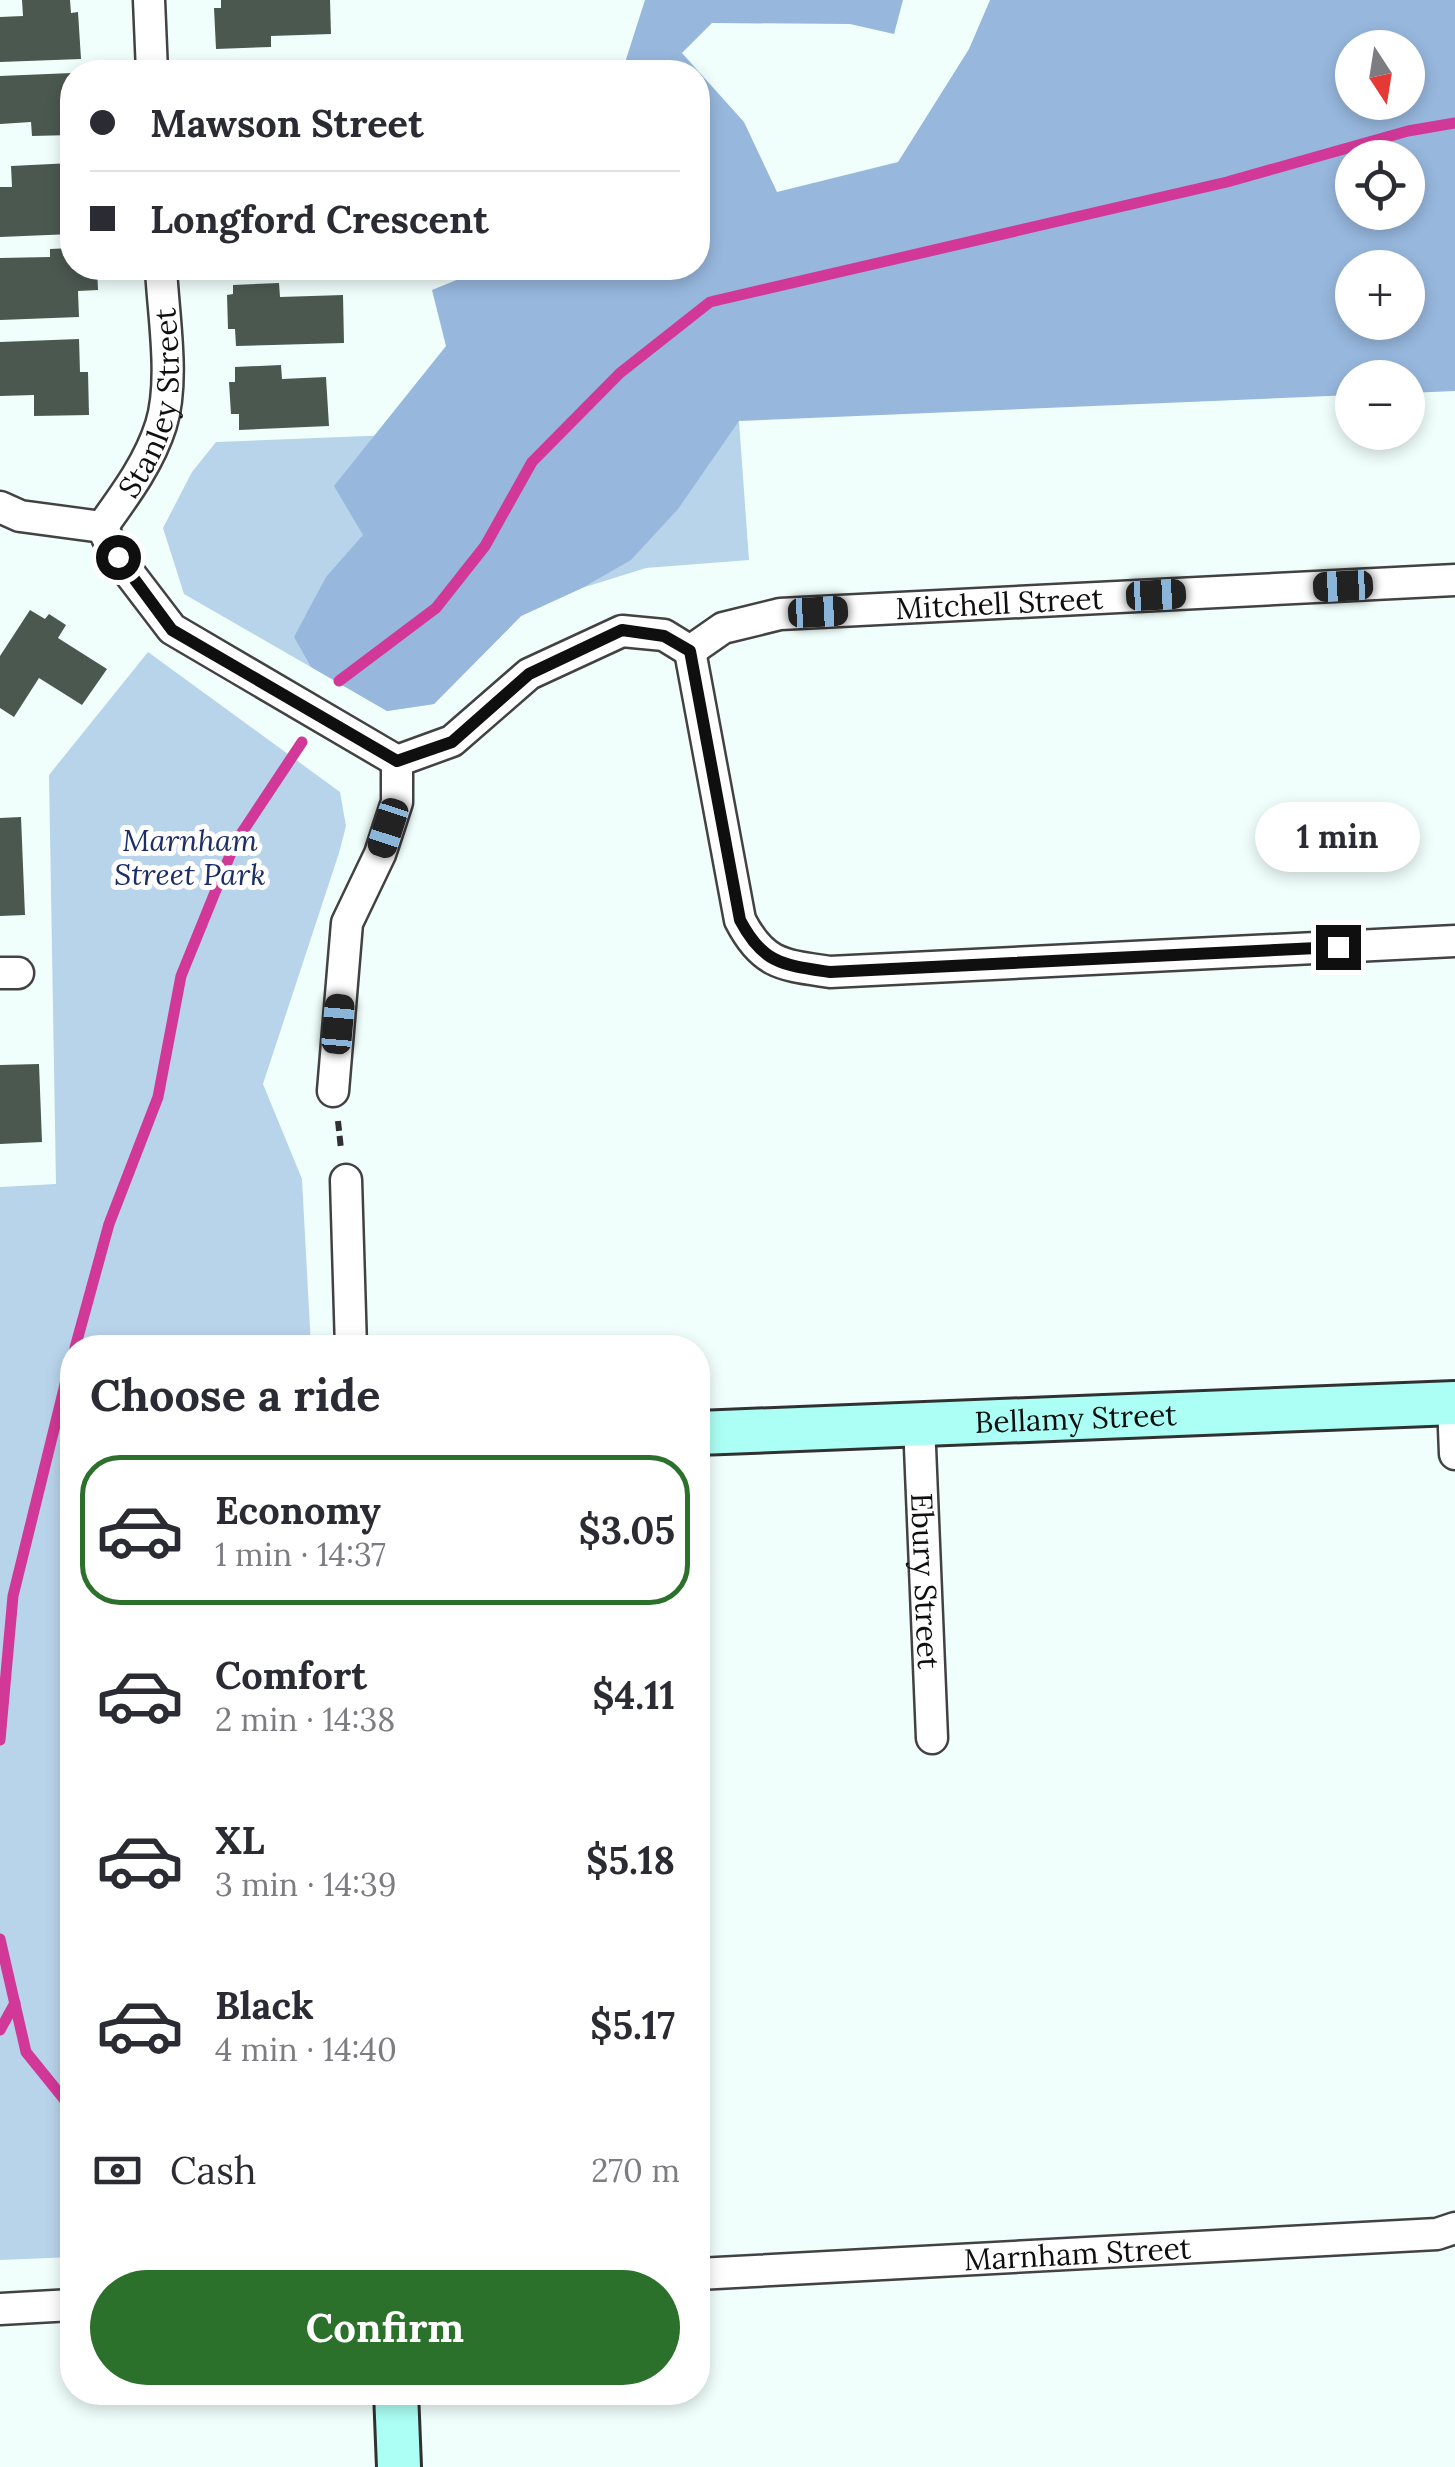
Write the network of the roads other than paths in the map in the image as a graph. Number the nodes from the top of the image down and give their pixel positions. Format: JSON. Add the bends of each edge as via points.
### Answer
{"nodes":[{"id":1,"x":149,"y":0,"type":"edge"},
{"id":2,"x":152,"y":60,"type":"edge"},
{"id":3,"x":162,"y":280,"type":"edge"},
{"id":4,"x":0,"y":507,"type":"edge"},
{"id":5,"x":102,"y":527,"type":"junction"},
{"id":6,"x":1455,"y":580,"type":"edge"},
{"id":7,"x":690,"y":651,"type":"junction"},
{"id":8,"x":397,"y":761,"type":"junction"},
{"id":9,"x":1455,"y":941,"type":"edge"},
{"id":10,"x":333,"y":1090,"type":"road end"},
{"id":11,"x":346,"y":1180,"type":"road end"},
{"id":12,"x":351,"y":1335,"type":"edge"},
{"id":13,"x":1454,"y":1403,"type":"edge"},
{"id":14,"x":919,"y":1423,"type":"junction"},
{"id":15,"x":710,"y":1432,"type":"edge"},
{"id":16,"x":1455,"y":1454,"type":"edge"},
{"id":17,"x":932,"y":1738,"type":"dead end"},
{"id":18,"x":1455,"y":2228,"type":"edge"},
{"id":19,"x":710,"y":2273,"type":"edge"},
{"id":20,"x":60,"y":2306,"type":"edge"},
{"id":21,"x":0,"y":2309,"type":"edge"},
{"id":22,"x":397,"y":2405,"type":"edge"},
{"id":23,"x":400,"y":2467,"type":"edge"}],
"edges":[{"from":1,"to":2,"type":"street"},
{"from":3,"to":5,"type":"street","name":"Stanley Street","via":[[162,423],[139,474]]},
{"from":4,"to":5,"type":"street"},
{"from":5,"to":8,"type":"street","via":[[172,630]]},
{"from":6,"to":7,"type":"street","name":"Mitchell Street","via":[[780,614],[723,628]]},
{"from":7,"to":8,"type":"street","via":[[664,636],[622,630],[529,674],[452,742]]},
{"from":7,"to":9,"type":"street","via":[[740,920],[754,947],[788,966],[830,972]]},
{"from":8,"to":10,"type":"street","via":[[397,802],[347,923]]},
{"from":11,"to":12,"type":"street"},
{"from":13,"to":14,"type":"street","name":"Bellamy Street"},
{"from":13,"to":16,"type":"street"},
{"from":14,"to":15,"type":"street","name":"Bellamy Street"},
{"from":14,"to":17,"type":"street","name":"Ebury Street"},
{"from":18,"to":19,"type":"street","name":"Marnham Street"},
{"from":20,"to":21,"type":"street"},
{"from":22,"to":23,"type":"street"}]}
